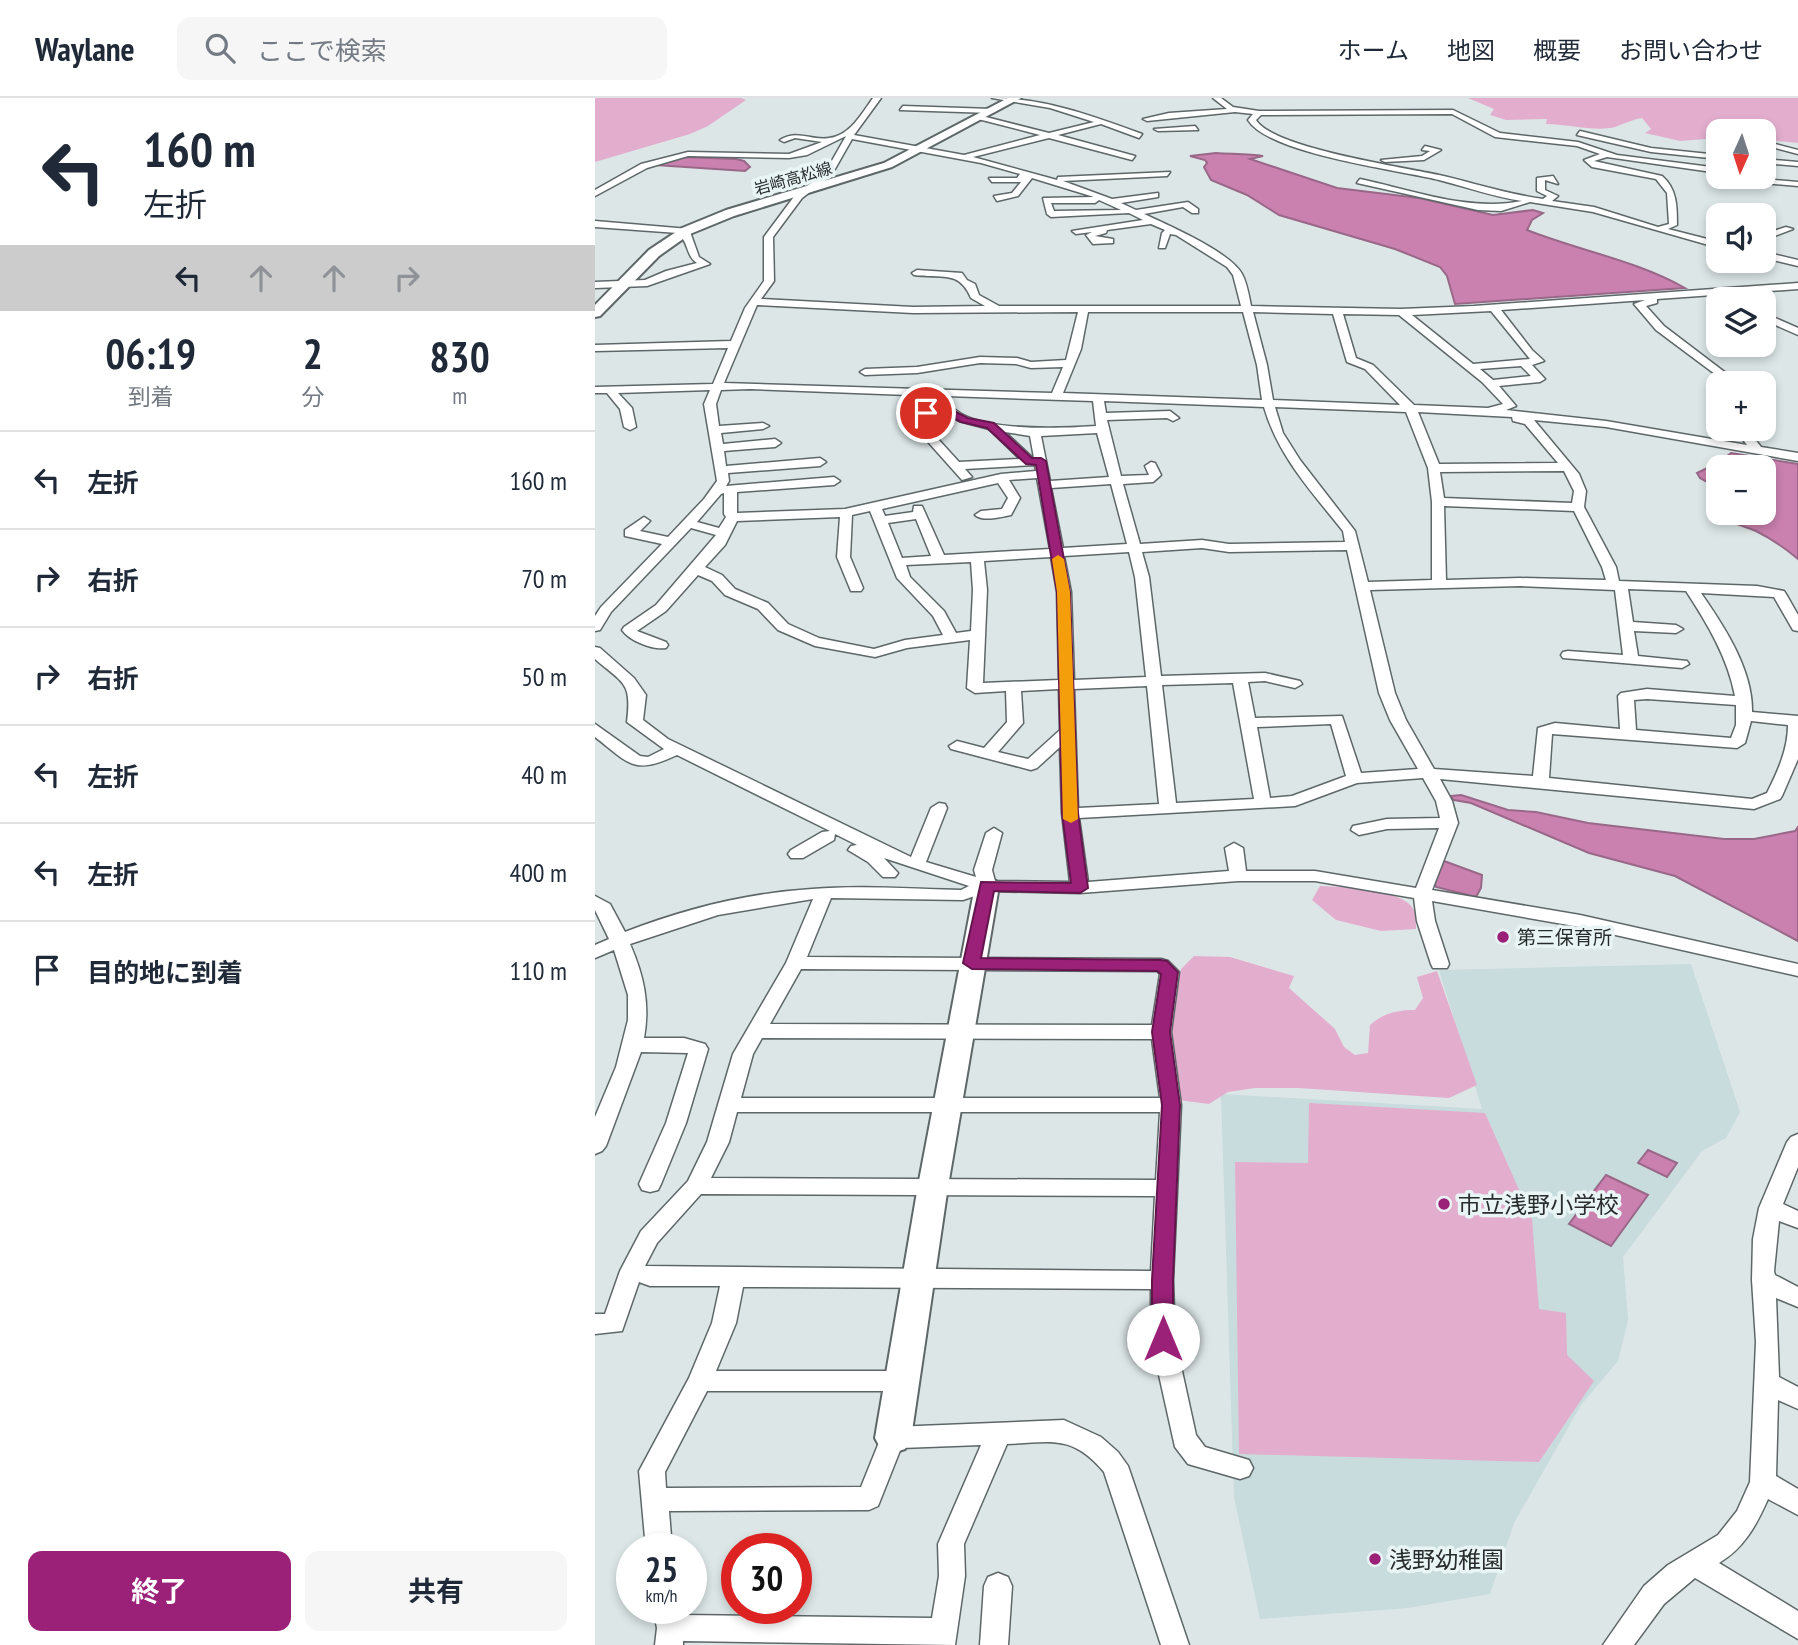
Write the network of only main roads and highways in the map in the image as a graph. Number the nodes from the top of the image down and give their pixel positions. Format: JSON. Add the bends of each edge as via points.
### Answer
{"nodes":[{"id":1,"x":1016,"y":98,"type":"edge"},
{"id":2,"x":595,"y":313,"type":"edge"},
{"id":3,"x":987,"y":886,"type":"road end"},
{"id":4,"x":893,"y":1438,"type":"road end"}],
"edges":[{"from":1,"to":2,"type":"main road","name":"岩崎高松線","via":[[923,149],[867,173],[730,213],[684,232],[654,253]]},
{"from":3,"to":4,"type":"main road"}]}
